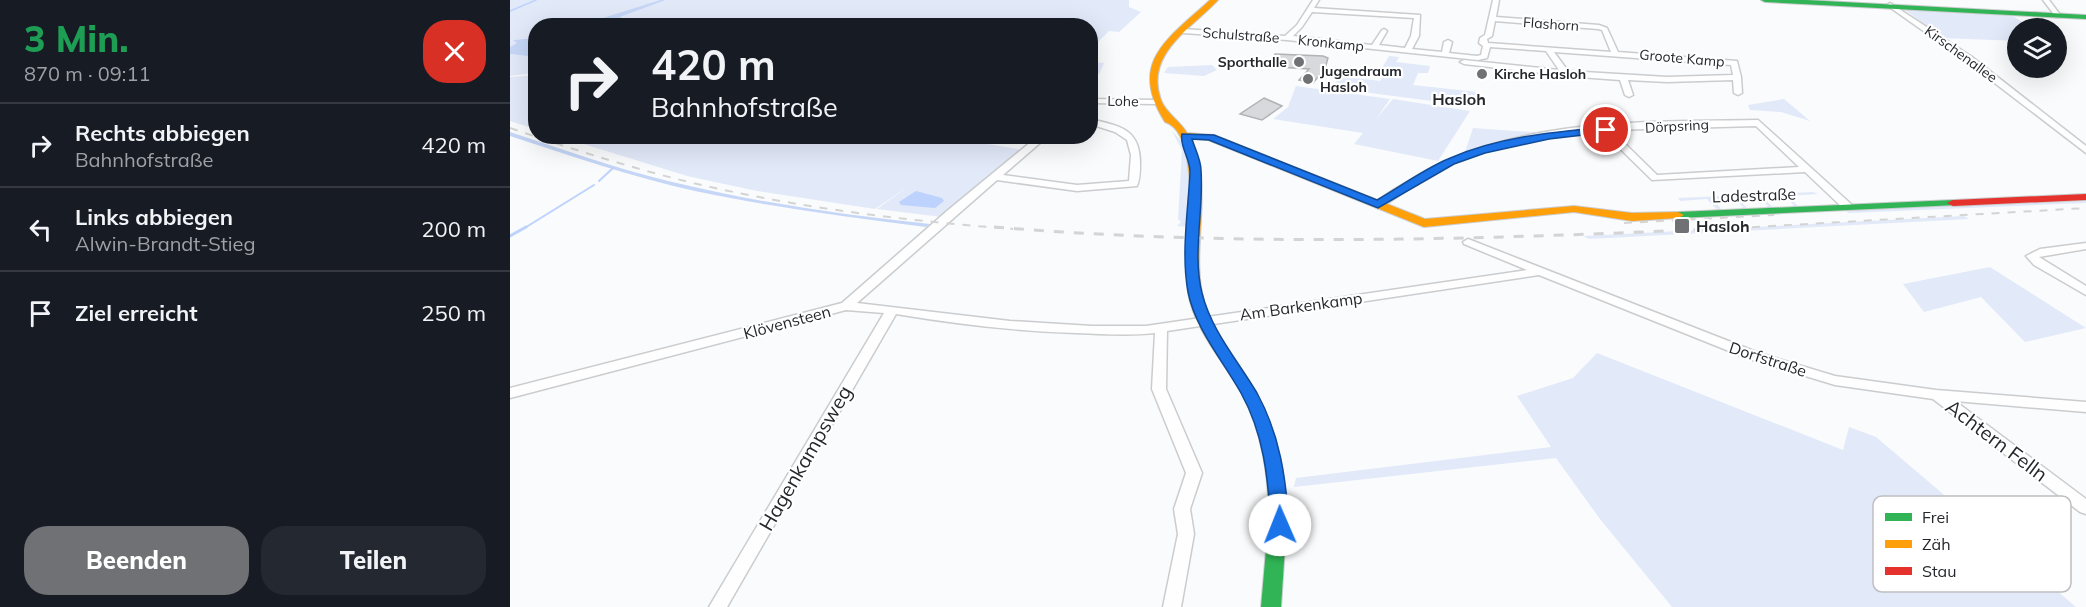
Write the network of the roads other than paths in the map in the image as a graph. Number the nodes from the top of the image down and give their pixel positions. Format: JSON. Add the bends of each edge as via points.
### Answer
{"nodes":[{"id":1,"x":1214,"y":0,"type":"edge"},
{"id":2,"x":1316,"y":0,"type":"edge"},
{"id":3,"x":1496,"y":0,"type":"edge"},
{"id":4,"x":1765,"y":0,"type":"edge"},
{"id":5,"x":2046,"y":0,"type":"edge"},
{"id":6,"x":1890,"y":5,"type":"junction"},
{"id":7,"x":1311,"y":10,"type":"junction"},
{"id":8,"x":1349,"y":12,"type":"junction"},
{"id":9,"x":2058,"y":16,"type":"junction"},
{"id":10,"x":2086,"y":17,"type":"edge"},
{"id":11,"x":1494,"y":19,"type":"junction"},
{"id":12,"x":1345,"y":22,"type":"dead end"},
{"id":13,"x":1183,"y":31,"type":"junction"},
{"id":14,"x":1384,"y":31,"type":"dead end"},
{"id":15,"x":1607,"y":32,"type":"joint"},
{"id":16,"x":1287,"y":38,"type":"junction"},
{"id":17,"x":1448,"y":42,"type":"dead end"},
{"id":18,"x":1487,"y":45,"type":"junction"},
{"id":19,"x":1374,"y":48,"type":"junction"},
{"id":20,"x":1548,"y":49,"type":"junction"},
{"id":21,"x":1408,"y":50,"type":"junction"},
{"id":22,"x":1613,"y":53,"type":"junction"},
{"id":23,"x":1445,"y":55,"type":"junction"},
{"id":24,"x":1474,"y":61,"type":"junction"},
{"id":25,"x":1616,"y":64,"type":"dead end"},
{"id":26,"x":1525,"y":70,"type":"junction"},
{"id":27,"x":1566,"y":74,"type":"junction"},
{"id":28,"x":1737,"y":77,"type":"junction"},
{"id":29,"x":1529,"y":80,"type":"dead end"},
{"id":30,"x":1624,"y":80,"type":"junction"},
{"id":31,"x":1738,"y":93,"type":"dead end"},
{"id":32,"x":1629,"y":95,"type":"dead end"},
{"id":33,"x":1098,"y":101,"type":"edge"},
{"id":34,"x":1112,"y":101,"type":"junction"},
{"id":35,"x":1098,"y":105,"type":"edge"},
{"id":36,"x":1160,"y":107,"type":"junction"},
{"id":37,"x":1098,"y":123,"type":"edge"},
{"id":38,"x":1606,"y":130,"type":"junction"},
{"id":39,"x":1186,"y":136,"type":"junction"},
{"id":40,"x":1035,"y":144,"type":"edge"},
{"id":41,"x":2086,"y":150,"type":"edge"},
{"id":42,"x":1808,"y":169,"type":"junction"},
{"id":43,"x":996,"y":177,"type":"junction"},
{"id":44,"x":2086,"y":198,"type":"edge"},
{"id":45,"x":1378,"y":205,"type":"junction"},
{"id":46,"x":1847,"y":206,"type":"junction"},
{"id":47,"x":1468,"y":242,"type":"dead end"},
{"id":48,"x":2086,"y":246,"type":"edge"},
{"id":49,"x":1510,"y":259,"type":"junction"},
{"id":50,"x":1540,"y":271,"type":"junction"},
{"id":51,"x":1509,"y":275,"type":"junction"},
{"id":52,"x":2086,"y":291,"type":"edge"},
{"id":53,"x":846,"y":306,"type":"junction"},
{"id":54,"x":892,"y":310,"type":"junction"},
{"id":55,"x":1205,"y":320,"type":"junction"},
{"id":56,"x":1161,"y":329,"type":"junction"},
{"id":57,"x":510,"y":393,"type":"edge"},
{"id":58,"x":1936,"y":394,"type":"junction"},
{"id":59,"x":2086,"y":407,"type":"edge"},
{"id":60,"x":2070,"y":496,"type":"edge"},
{"id":61,"x":2071,"y":497,"type":"edge"},
{"id":62,"x":2086,"y":508,"type":"edge"},
{"id":63,"x":718,"y":607,"type":"edge"},
{"id":64,"x":1172,"y":607,"type":"edge"},
{"id":65,"x":1271,"y":607,"type":"edge"}],
"edges":[{"from":1,"to":13,"type":"main road"},
{"from":2,"to":7,"type":"street","name":"Schulstraße"},
{"from":3,"to":11,"type":"street"},
{"from":4,"to":6,"type":"main road"},
{"from":5,"to":9,"type":"street"},
{"from":6,"to":9,"type":"main road"},
{"from":6,"to":41,"type":"street","name":"Kirschenallee","via":[[1969,58]]},
{"from":7,"to":8,"type":"street"},
{"from":7,"to":16,"type":"street","name":"Schulstraße"},
{"from":8,"to":12,"type":"street"},
{"from":8,"to":21,"type":"street","via":[[1418,16],[1416,36]]},
{"from":9,"to":10,"type":"main road"},
{"from":11,"to":15,"type":"street","name":"Flashorn","via":[[1599,27]]},
{"from":11,"to":18,"type":"street","via":[[1484,38]]},
{"from":13,"to":16,"type":"street","name":"Schulstraße"},
{"from":13,"to":36,"type":"main road","via":[[1150,69],[1149,83]]},
{"from":14,"to":19,"type":"street","name":"Kronkamp"},
{"from":15,"to":22,"type":"street","name":"Groote Kamp"},
{"from":16,"to":19,"type":"street","name":"Kronkamp"},
{"from":17,"to":23,"type":"street"},
{"from":18,"to":20,"type":"street","name":"Groote Kamp"},
{"from":18,"to":24,"type":"street"},
{"from":19,"to":21,"type":"street","name":"Kronkamp"},
{"from":20,"to":22,"type":"street","name":"Groote Kamp"},
{"from":20,"to":27,"type":"street"},
{"from":21,"to":23,"type":"street","name":"Kronkamp"},
{"from":22,"to":25,"type":"street","name":"Groote Kamp"},
{"from":22,"to":28,"type":"street","name":"Groote Kamp","via":[[1734,63]]},
{"from":23,"to":24,"type":"street","name":"Kronkamp"},
{"from":24,"to":26,"type":"street","name":"Kronkamp"},
{"from":26,"to":27,"type":"street","name":"Kronkamp"},
{"from":26,"to":29,"type":"street"},
{"from":27,"to":30,"type":"street","name":"Groote Kamp"},
{"from":28,"to":30,"type":"street","name":"Groote Kamp"},
{"from":28,"to":31,"type":"street","name":"Groote Kamp"},
{"from":30,"to":32,"type":"street","name":"Groote Kamp"},
{"from":33,"to":34,"type":"street","name":"Lohe"},
{"from":34,"to":35,"type":"street"},
{"from":34,"to":36,"type":"street","name":"Lohe"},
{"from":36,"to":39,"type":"main road","via":[[1179,134]]},
{"from":37,"to":43,"type":"street","via":[[1132,137],[1136,146],[1134,184],[1077,188]]},
{"from":38,"to":42,"type":"street","name":"Dörpsring","via":[[1758,123]]},
{"from":38,"to":42,"type":"street","name":"Dörpsring","via":[[1655,178]]},
{"from":38,"to":45,"type":"street","via":[[1549,136],[1482,150],[1451,161]]},
{"from":39,"to":45,"type":"main road","via":[[1210,137]]},
{"from":39,"to":55,"type":"main road","via":[[1196,168],[1192,249],[1195,292]]},
{"from":40,"to":43,"type":"street","name":"Klövensteen"},
{"from":42,"to":46,"type":"street","name":"Dörpsring"},
{"from":43,"to":53,"type":"street","name":"Klövensteen"},
{"from":44,"to":46,"type":"main road","name":"Ladestraße"},
{"from":45,"to":46,"type":"main road","name":"Ladestraße","via":[[1424,223],[1574,209],[1632,217]]},
{"from":47,"to":49,"type":"street","name":"Dorfstraße"},
{"from":48,"to":52,"type":"street","via":[[2032,256]]},
{"from":49,"to":50,"type":"street","name":"Dorfstraße"},
{"from":49,"to":51,"type":"street"},
{"from":50,"to":51,"type":"street","name":"Am Barkenkamp"},
{"from":50,"to":58,"type":"street","name":"Dorfstraße","via":[[1754,356],[1836,380]]},
{"from":51,"to":55,"type":"street","name":"Am Barkenkamp"},
{"from":53,"to":54,"type":"street","name":"Am Barkenkamp"},
{"from":53,"to":57,"type":"street","name":"Klövensteen"},
{"from":54,"to":56,"type":"street","name":"Am Barkenkamp","via":[[1080,329]]},
{"from":54,"to":63,"type":"street","name":"Hagenkampsweg"},
{"from":55,"to":56,"type":"street","name":"Am Barkenkamp"},
{"from":55,"to":65,"type":"main road","via":[[1250,395],[1274,456],[1280,525]]},
{"from":56,"to":64,"type":"street","via":[[1159,389],[1194,473],[1182,509],[1186,534]]},
{"from":58,"to":59,"type":"street","name":"Dorfstraße"},
{"from":58,"to":60,"type":"street","name":"Achtern Felln"},
{"from":61,"to":62,"type":"street","name":"Achtern Felln"}]}
